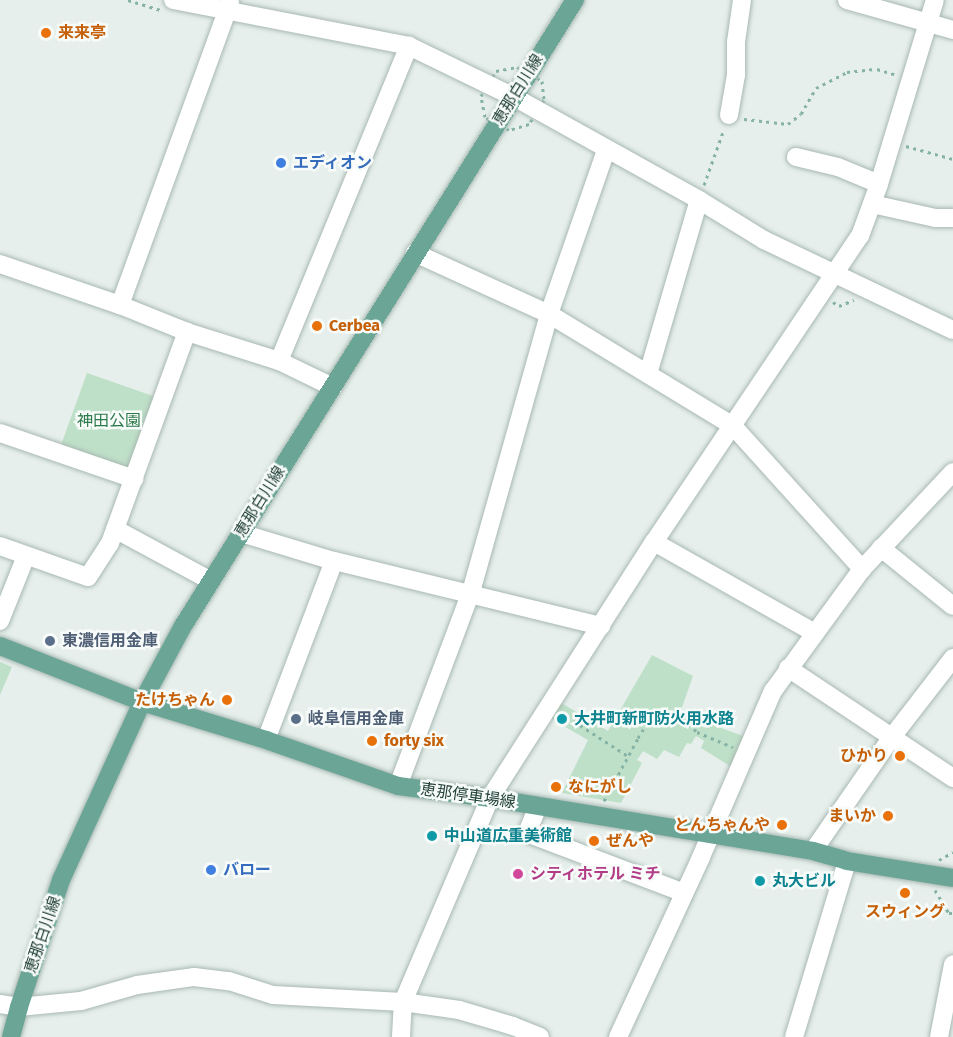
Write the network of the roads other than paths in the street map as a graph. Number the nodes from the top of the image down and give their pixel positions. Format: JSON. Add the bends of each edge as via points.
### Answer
{"nodes":[{"id":1,"x":173,"y":0,"type":"edge"},
{"id":2,"x":575,"y":0,"type":"edge"},
{"id":3,"x":742,"y":0,"type":"edge"},
{"id":4,"x":847,"y":0,"type":"edge"},
{"id":5,"x":935,"y":0,"type":"edge"},
{"id":6,"x":229,"y":6,"type":"edge"},
{"id":7,"x":928,"y":21,"type":"junction"},
{"id":8,"x":953,"y":30,"type":"edge"},
{"id":9,"x":409,"y":46,"type":"junction"},
{"id":10,"x":514,"y":97,"type":"junction"},
{"id":11,"x":729,"y":115,"type":"dead end"},
{"id":12,"x":606,"y":150,"type":"junction"},
{"id":13,"x":796,"y":157,"type":"dead end"},
{"id":14,"x":879,"y":184,"type":"junction"},
{"id":15,"x":699,"y":200,"type":"junction"},
{"id":16,"x":872,"y":204,"type":"junction"},
{"id":17,"x":953,"y":218,"type":"edge"},
{"id":18,"x":415,"y":253,"type":"junction"},
{"id":19,"x":0,"y":264,"type":"edge"},
{"id":20,"x":832,"y":274,"type":"junction"},
{"id":21,"x":120,"y":305,"type":"junction"},
{"id":22,"x":549,"y":314,"type":"junction"},
{"id":23,"x":953,"y":330,"type":"edge"},
{"id":24,"x":187,"y":332,"type":"junction"},
{"id":25,"x":279,"y":361,"type":"junction"},
{"id":26,"x":648,"y":374,"type":"junction"},
{"id":27,"x":333,"y":387,"type":"junction"},
{"id":28,"x":733,"y":426,"type":"junction"},
{"id":29,"x":0,"y":433,"type":"edge"},
{"id":30,"x":953,"y":472,"type":"edge"},
{"id":31,"x":134,"y":480,"type":"junction"},
{"id":32,"x":115,"y":529,"type":"junction"},
{"id":33,"x":241,"y":533,"type":"junction"},
{"id":34,"x":654,"y":542,"type":"junction"},
{"id":35,"x":0,"y":546,"type":"edge"},
{"id":36,"x":881,"y":549,"type":"junction"},
{"id":37,"x":26,"y":556,"type":"junction"},
{"id":38,"x":334,"y":561,"type":"junction"},
{"id":39,"x":862,"y":569,"type":"junction"},
{"id":40,"x":211,"y":581,"type":"junction"},
{"id":41,"x":471,"y":592,"type":"junction"},
{"id":42,"x":953,"y":606,"type":"edge"},
{"id":43,"x":0,"y":621,"type":"edge"},
{"id":44,"x":600,"y":626,"type":"junction"},
{"id":45,"x":815,"y":633,"type":"junction"},
{"id":46,"x":0,"y":646,"type":"edge"},
{"id":47,"x":953,"y":658,"type":"edge"},
{"id":48,"x":788,"y":668,"type":"junction"},
{"id":49,"x":142,"y":702,"type":"junction"},
{"id":50,"x":892,"y":737,"type":"junction"},
{"id":51,"x":266,"y":740,"type":"junction"},
{"id":52,"x":953,"y":778,"type":"edge"},
{"id":53,"x":398,"y":786,"type":"junction"},
{"id":54,"x":490,"y":798,"type":"junction"},
{"id":55,"x":538,"y":806,"type":"junction"},
{"id":56,"x":710,"y":836,"type":"junction"},
{"id":57,"x":813,"y":851,"type":"junction"},
{"id":58,"x":847,"y":861,"type":"junction"},
{"id":59,"x":953,"y":878,"type":"edge"},
{"id":60,"x":684,"y":893,"type":"junction"},
{"id":61,"x":953,"y":964,"type":"edge"},
{"id":62,"x":404,"y":1002,"type":"junction"},
{"id":63,"x":0,"y":1004,"type":"edge"},
{"id":64,"x":18,"y":1007,"type":"junction"},
{"id":65,"x":11,"y":1037,"type":"edge"},
{"id":66,"x":400,"y":1037,"type":"edge"},
{"id":67,"x":540,"y":1037,"type":"edge"},
{"id":68,"x":618,"y":1037,"type":"edge"},
{"id":69,"x":794,"y":1037,"type":"edge"},
{"id":70,"x":939,"y":1037,"type":"edge"}],
"edges":[{"from":1,"to":6,"type":"street"},
{"from":2,"to":10,"type":"main road","name":"恵那白川線"},
{"from":3,"to":11,"type":"street"},
{"from":4,"to":7,"type":"street"},
{"from":5,"to":7,"type":"street"},
{"from":6,"to":9,"type":"street"},
{"from":6,"to":21,"type":"street"},
{"from":7,"to":8,"type":"street"},
{"from":7,"to":14,"type":"street"},
{"from":9,"to":10,"type":"street"},
{"from":9,"to":25,"type":"street"},
{"from":10,"to":12,"type":"street"},
{"from":10,"to":18,"type":"main road","name":"恵那白川線"},
{"from":12,"to":15,"type":"street"},
{"from":12,"to":22,"type":"street"},
{"from":13,"to":14,"type":"street","via":[[838,167]]},
{"from":14,"to":16,"type":"street"},
{"from":15,"to":20,"type":"street","via":[[764,240]]},
{"from":15,"to":26,"type":"street"},
{"from":16,"to":17,"type":"street"},
{"from":16,"to":20,"type":"street","via":[[860,236]]},
{"from":18,"to":22,"type":"street"},
{"from":18,"to":27,"type":"main road","name":"恵那白川線"},
{"from":19,"to":21,"type":"street"},
{"from":20,"to":23,"type":"street"},
{"from":20,"to":28,"type":"street"},
{"from":21,"to":24,"type":"street"},
{"from":22,"to":26,"type":"street"},
{"from":22,"to":41,"type":"street"},
{"from":24,"to":25,"type":"street"},
{"from":24,"to":31,"type":"street"},
{"from":25,"to":27,"type":"street"},
{"from":26,"to":28,"type":"street"},
{"from":27,"to":33,"type":"main road","name":"恵那白川線"},
{"from":28,"to":34,"type":"street"},
{"from":28,"to":39,"type":"street"},
{"from":29,"to":31,"type":"street"},
{"from":30,"to":36,"type":"street"},
{"from":31,"to":32,"type":"street"},
{"from":32,"to":37,"type":"street","via":[[88,577]]},
{"from":32,"to":40,"type":"street"},
{"from":33,"to":38,"type":"street"},
{"from":33,"to":40,"type":"main road","name":"恵那白川線"},
{"from":34,"to":44,"type":"street"},
{"from":34,"to":45,"type":"street"},
{"from":35,"to":37,"type":"street"},
{"from":36,"to":39,"type":"street"},
{"from":36,"to":42,"type":"street"},
{"from":37,"to":43,"type":"street"},
{"from":38,"to":41,"type":"street"},
{"from":38,"to":51,"type":"street"},
{"from":39,"to":45,"type":"street"},
{"from":40,"to":49,"type":"main road","name":"恵那白川線"},
{"from":41,"to":44,"type":"street"},
{"from":41,"to":53,"type":"street"},
{"from":44,"to":54,"type":"street"},
{"from":45,"to":48,"type":"street"},
{"from":46,"to":49,"type":"main road","name":"恵那停車場線"},
{"from":47,"to":50,"type":"street"},
{"from":48,"to":50,"type":"street"},
{"from":48,"to":56,"type":"street","via":[[773,691]]},
{"from":49,"to":51,"type":"main road","name":"恵那停車場線"},
{"from":49,"to":64,"type":"main road","name":"恵那白川線","via":[[61,880]]},
{"from":50,"to":52,"type":"street"},
{"from":50,"to":57,"type":"street"},
{"from":51,"to":53,"type":"main road","name":"恵那停車場線"},
{"from":53,"to":54,"type":"main road","name":"恵那停車場線"},
{"from":54,"to":55,"type":"main road","name":"恵那停車場線"},
{"from":54,"to":62,"type":"street"},
{"from":55,"to":56,"type":"main road","name":"恵那停車場線"},
{"from":55,"to":60,"type":"street","via":[[527,833]]},
{"from":56,"to":57,"type":"main road","name":"恵那停車場線"},
{"from":56,"to":60,"type":"street"},
{"from":57,"to":58,"type":"main road","name":"恵那停車場線"},
{"from":58,"to":59,"type":"main road","name":"恵那停車場線"},
{"from":58,"to":69,"type":"street"},
{"from":60,"to":68,"type":"street"},
{"from":61,"to":70,"type":"street"},
{"from":62,"to":64,"type":"street","via":[[273,995],[229,981],[194,977],[137,985],[81,1001]]},
{"from":62,"to":66,"type":"street"},
{"from":62,"to":67,"type":"street","via":[[459,1010]]},
{"from":63,"to":64,"type":"street"},
{"from":64,"to":65,"type":"main road","name":"恵那白川線"}]}
